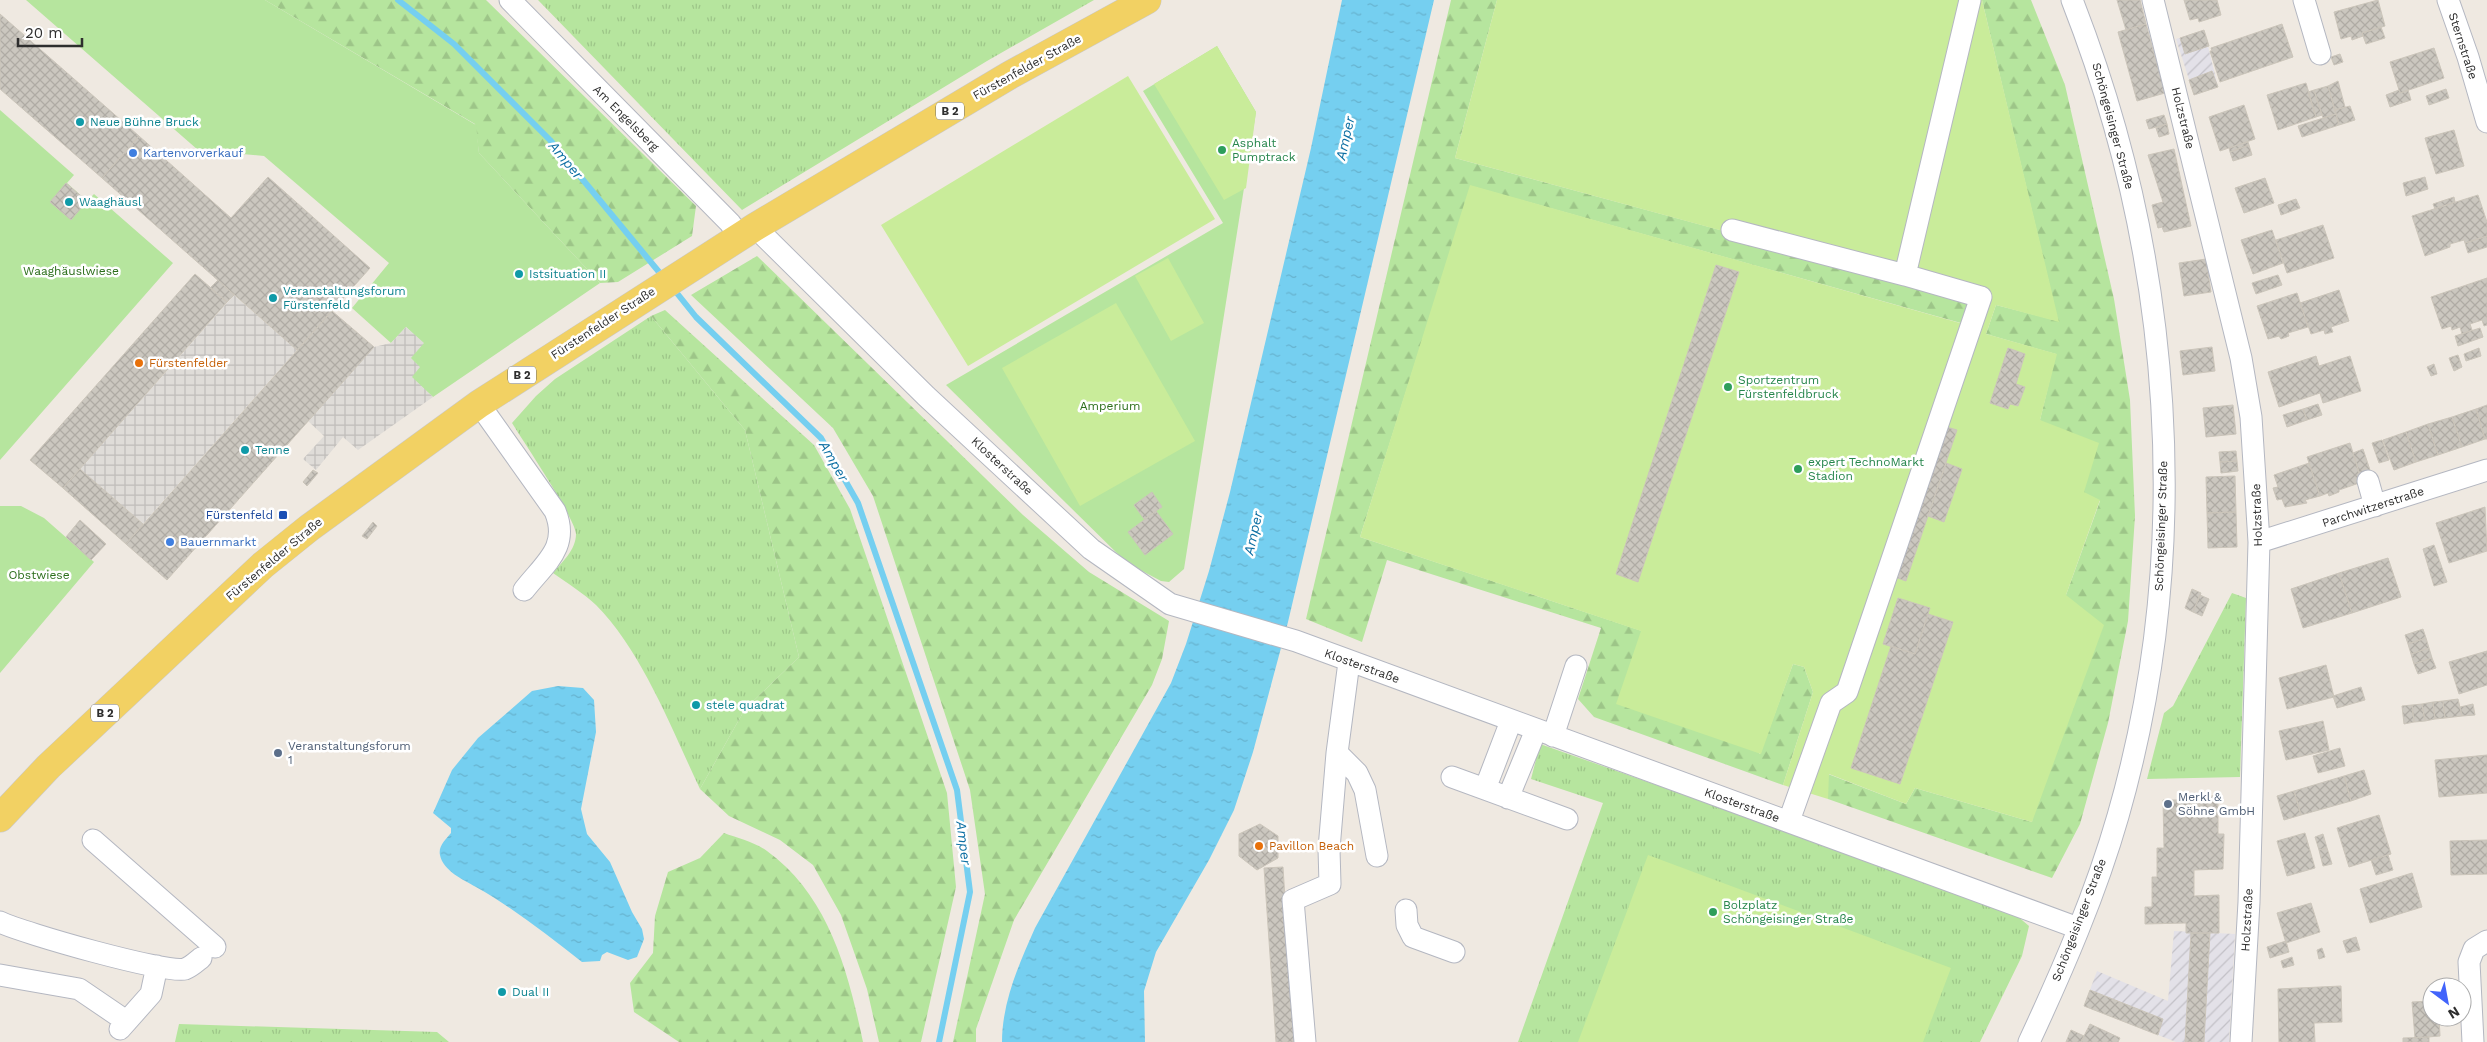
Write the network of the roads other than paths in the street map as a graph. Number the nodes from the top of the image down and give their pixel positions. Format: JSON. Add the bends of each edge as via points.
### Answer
{"nodes":[{"id":1,"x":510,"y":0,"type":"edge"},
{"id":2,"x":1147,"y":0,"type":"edge"},
{"id":3,"x":1970,"y":0,"type":"edge"},
{"id":4,"x":2072,"y":0,"type":"edge"},
{"id":5,"x":2153,"y":0,"type":"edge"},
{"id":6,"x":2304,"y":0,"type":"edge"},
{"id":7,"x":2448,"y":0,"type":"edge"},
{"id":8,"x":2320,"y":54,"type":"dead end"},
{"id":9,"x":2487,"y":122,"type":"edge"},
{"id":10,"x":1732,"y":230,"type":"dead end"},
{"id":11,"x":748,"y":232,"type":"junction"},
{"id":12,"x":1905,"y":275,"type":"junction"},
{"id":13,"x":479,"y":404,"type":"junction"},
{"id":14,"x":2487,"y":470,"type":"edge"},
{"id":15,"x":2368,"y":480,"type":"dead end"},
{"id":16,"x":2375,"y":506,"type":"junction"},
{"id":17,"x":2259,"y":542,"type":"junction"},
{"id":18,"x":524,"y":590,"type":"dead end"},
{"id":19,"x":1349,"y":662,"type":"junction"},
{"id":20,"x":1576,"y":666,"type":"dead end"},
{"id":21,"x":1511,"y":720,"type":"junction"},
{"id":22,"x":1544,"y":733,"type":"junction"},
{"id":23,"x":1337,"y":753,"type":"junction"},
{"id":24,"x":1452,"y":777,"type":"dead end"},
{"id":25,"x":1485,"y":789,"type":"junction"},
{"id":26,"x":1508,"y":798,"type":"junction"},
{"id":27,"x":3,"y":807,"type":"edge"},
{"id":28,"x":1567,"y":819,"type":"dead end"},
{"id":29,"x":1789,"y":821,"type":"junction"},
{"id":30,"x":93,"y":840,"type":"dead end"},
{"id":31,"x":1376,"y":856,"type":"dead end"},
{"id":32,"x":1406,"y":910,"type":"dead end"},
{"id":33,"x":0,"y":922,"type":"edge"},
{"id":34,"x":2078,"y":928,"type":"junction"},
{"id":35,"x":2487,"y":940,"type":"edge"},
{"id":36,"x":1454,"y":952,"type":"dead end"},
{"id":37,"x":158,"y":966,"type":"junction"},
{"id":38,"x":0,"y":975,"type":"edge"},
{"id":39,"x":1306,"y":1042,"type":"edge"},
{"id":40,"x":2029,"y":1042,"type":"edge"},
{"id":41,"x":2241,"y":1042,"type":"edge"},
{"id":42,"x":2473,"y":1042,"type":"edge"}],
"edges":[{"from":1,"to":11,"type":"street","name":"Am Engelsberg","via":[[730,223]]},
{"from":2,"to":11,"type":"main road","name":"Fürstenfelder Straße","number":"B 2","via":[[1010,74]]},
{"from":3,"to":12,"type":"street"},
{"from":4,"to":34,"type":"street","name":"Schöngeisinger Straße","via":[[2098,69],[2144,251],[2157,340],[2165,471],[2159,593],[2143,704],[2118,817]]},
{"from":5,"to":17,"type":"street","name":"Holzstraße","via":[[2241,358],[2250,417]]},
{"from":6,"to":8,"type":"street"},
{"from":7,"to":9,"type":"street","name":"Sternstraße"},
{"from":10,"to":12,"type":"street"},
{"from":11,"to":13,"type":"main road","name":"Fürstenfelder Straße","number":"B 2"},
{"from":11,"to":19,"type":"street","name":"Klosterstraße","via":[[1091,549],[1170,604],[1284,638]]},
{"from":12,"to":29,"type":"street","via":[[1981,297],[1847,692],[1831,704]]},
{"from":13,"to":18,"type":"street","via":[[555,511],[561,525],[561,539],[555,550]]},
{"from":13,"to":27,"type":"main road","name":"Fürstenfelder Straße","number":"B 2","via":[[263,565]]},
{"from":14,"to":16,"type":"street","name":"Parchwitzerstraße"},
{"from":15,"to":16,"type":"street"},
{"from":16,"to":17,"type":"street","name":"Parchwitzerstraße"},
{"from":17,"to":41,"type":"street","name":"Holzstraße","via":[[2249,892]]},
{"from":19,"to":21,"type":"street","name":"Klosterstraße"},
{"from":19,"to":23,"type":"street"},
{"from":20,"to":22,"type":"street"},
{"from":21,"to":22,"type":"street","name":"Klosterstraße"},
{"from":21,"to":25,"type":"street"},
{"from":22,"to":26,"type":"street"},
{"from":22,"to":29,"type":"street","name":"Klosterstraße"},
{"from":23,"to":31,"type":"street","via":[[1357,773],[1365,790]]},
{"from":23,"to":39,"type":"street","via":[[1330,884],[1293,900]]},
{"from":24,"to":25,"type":"street"},
{"from":25,"to":26,"type":"street"},
{"from":26,"to":28,"type":"street"},
{"from":29,"to":34,"type":"street","name":"Klosterstraße"},
{"from":30,"to":37,"type":"street","via":[[208,952],[185,969]]},
{"from":32,"to":36,"type":"street","via":[[1407,925],[1413,937]]},
{"from":33,"to":37,"type":"street","via":[[31,934]]},
{"from":34,"to":40,"type":"street","name":"Schöngeisinger Straße"},
{"from":35,"to":42,"type":"street","via":[[2474,948],[2469,962]]},
{"from":37,"to":38,"type":"street","via":[[150,994],[123,1025],[79,989]]}]}
